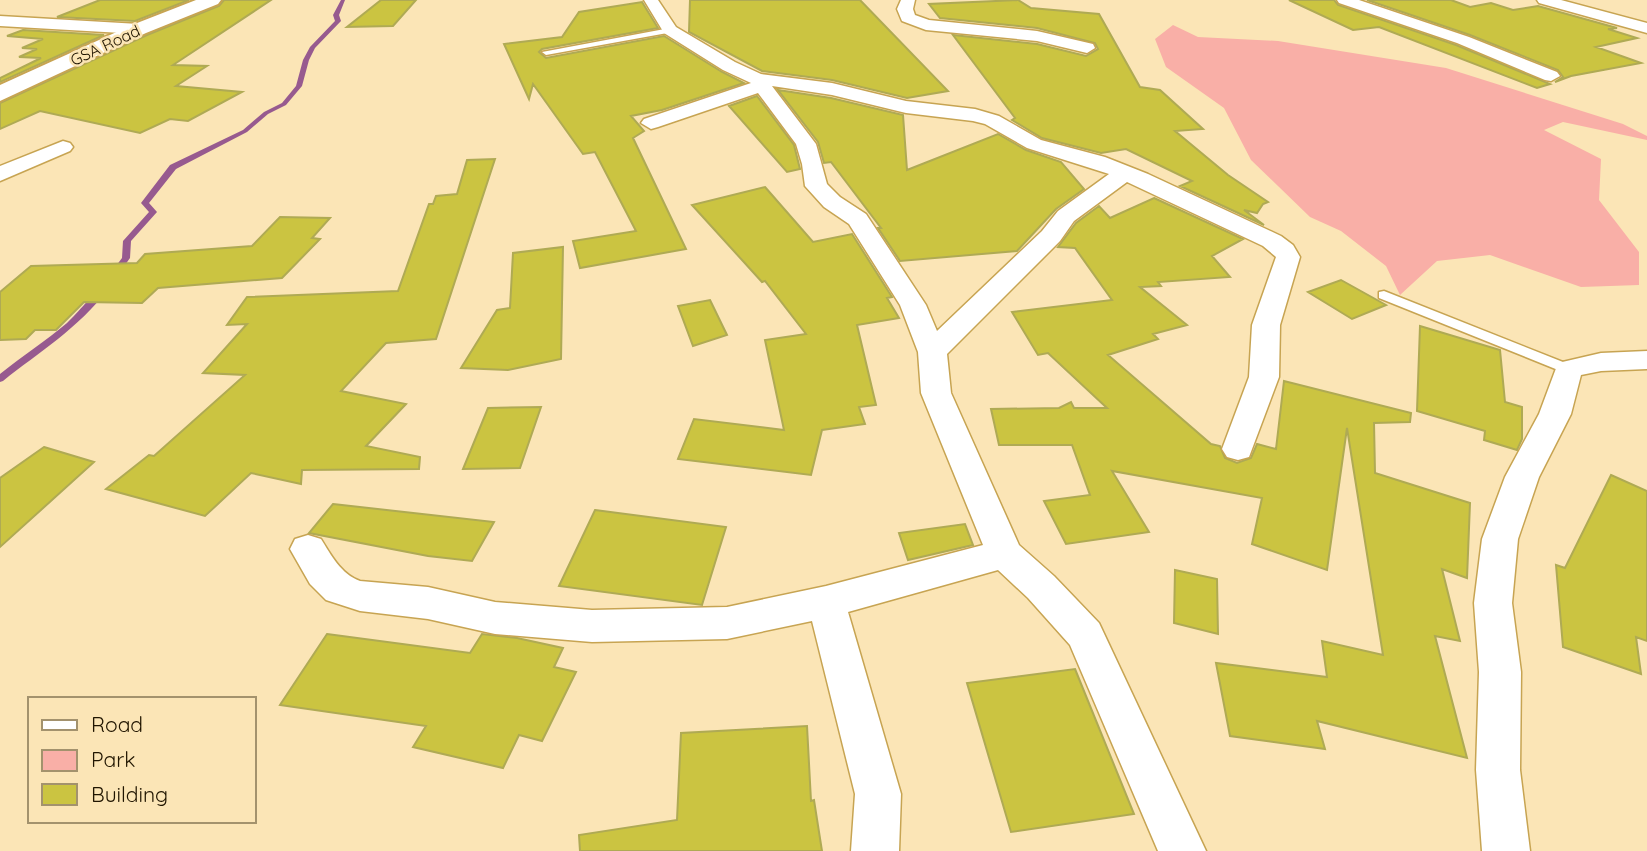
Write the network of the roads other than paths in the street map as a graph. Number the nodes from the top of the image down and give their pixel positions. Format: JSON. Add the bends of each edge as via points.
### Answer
{"nodes":[{"id":1,"x":212,"y":0,"type":"edge"},
{"id":2,"x":651,"y":0,"type":"edge"},
{"id":3,"x":908,"y":0,"type":"edge"},
{"id":4,"x":1344,"y":0,"type":"edge"},
{"id":5,"x":1544,"y":0,"type":"edge"},
{"id":6,"x":0,"y":21,"type":"edge"},
{"id":7,"x":1647,"y":28,"type":"edge"},
{"id":8,"x":139,"y":29,"type":"junction"},
{"id":9,"x":670,"y":30,"type":"junction"},
{"id":10,"x":1087,"y":48,"type":"dead end"},
{"id":11,"x":546,"y":52,"type":"dead end"},
{"id":12,"x":1551,"y":76,"type":"dead end"},
{"id":13,"x":759,"y":83,"type":"junction"},
{"id":14,"x":0,"y":94,"type":"edge"},
{"id":15,"x":652,"y":123,"type":"dead end"},
{"id":16,"x":63,"y":147,"type":"dead end"},
{"id":17,"x":1125,"y":173,"type":"junction"},
{"id":18,"x":0,"y":174,"type":"edge"},
{"id":19,"x":1384,"y":295,"type":"dead end"},
{"id":20,"x":932,"y":352,"type":"junction"},
{"id":21,"x":1647,"y":360,"type":"edge"},
{"id":22,"x":1568,"y":369,"type":"junction"},
{"id":23,"x":1238,"y":449,"type":"dead end"},
{"id":24,"x":308,"y":549,"type":"dead end"},
{"id":25,"x":1005,"y":554,"type":"junction"},
{"id":26,"x":826,"y":602,"type":"junction"},
{"id":27,"x":875,"y":851,"type":"edge"},
{"id":28,"x":1182,"y":851,"type":"edge"},
{"id":29,"x":1506,"y":851,"type":"edge"}],
"edges":[{"from":1,"to":8,"type":"street","name":"GSA Road"},
{"from":2,"to":9,"type":"street"},
{"from":3,"to":10,"type":"street","via":[[908,18],[926,26],[1037,36]]},
{"from":4,"to":12,"type":"street"},
{"from":5,"to":7,"type":"street"},
{"from":6,"to":8,"type":"street"},
{"from":8,"to":14,"type":"street","name":"GSA Road"},
{"from":9,"to":11,"type":"lane"},
{"from":9,"to":13,"type":"street"},
{"from":13,"to":15,"type":"street"},
{"from":13,"to":17,"type":"street","via":[[832,89],[906,107],[975,114],[1034,144]]},
{"from":13,"to":20,"type":"street","via":[[806,144],[816,186],[858,219],[913,305]]},
{"from":16,"to":18,"type":"street"},
{"from":17,"to":20,"type":"street","via":[[1066,216]]},
{"from":17,"to":23,"type":"street","via":[[1272,241],[1287,257],[1266,325],[1264,377]]},
{"from":19,"to":22,"type":"lane"},
{"from":20,"to":25,"type":"street","via":[[936,393]]},
{"from":21,"to":22,"type":"street"},
{"from":22,"to":29,"type":"street","via":[[1555,414],[1522,477],[1500,539],[1493,603],[1500,672],[1498,770]]},
{"from":24,"to":26,"type":"street","via":[[339,589],[495,618],[592,626],[727,623]]},
{"from":25,"to":26,"type":"street"},
{"from":25,"to":28,"type":"street","via":[[1085,635]]},
{"from":26,"to":27,"type":"street","via":[[878,794]]}]}
